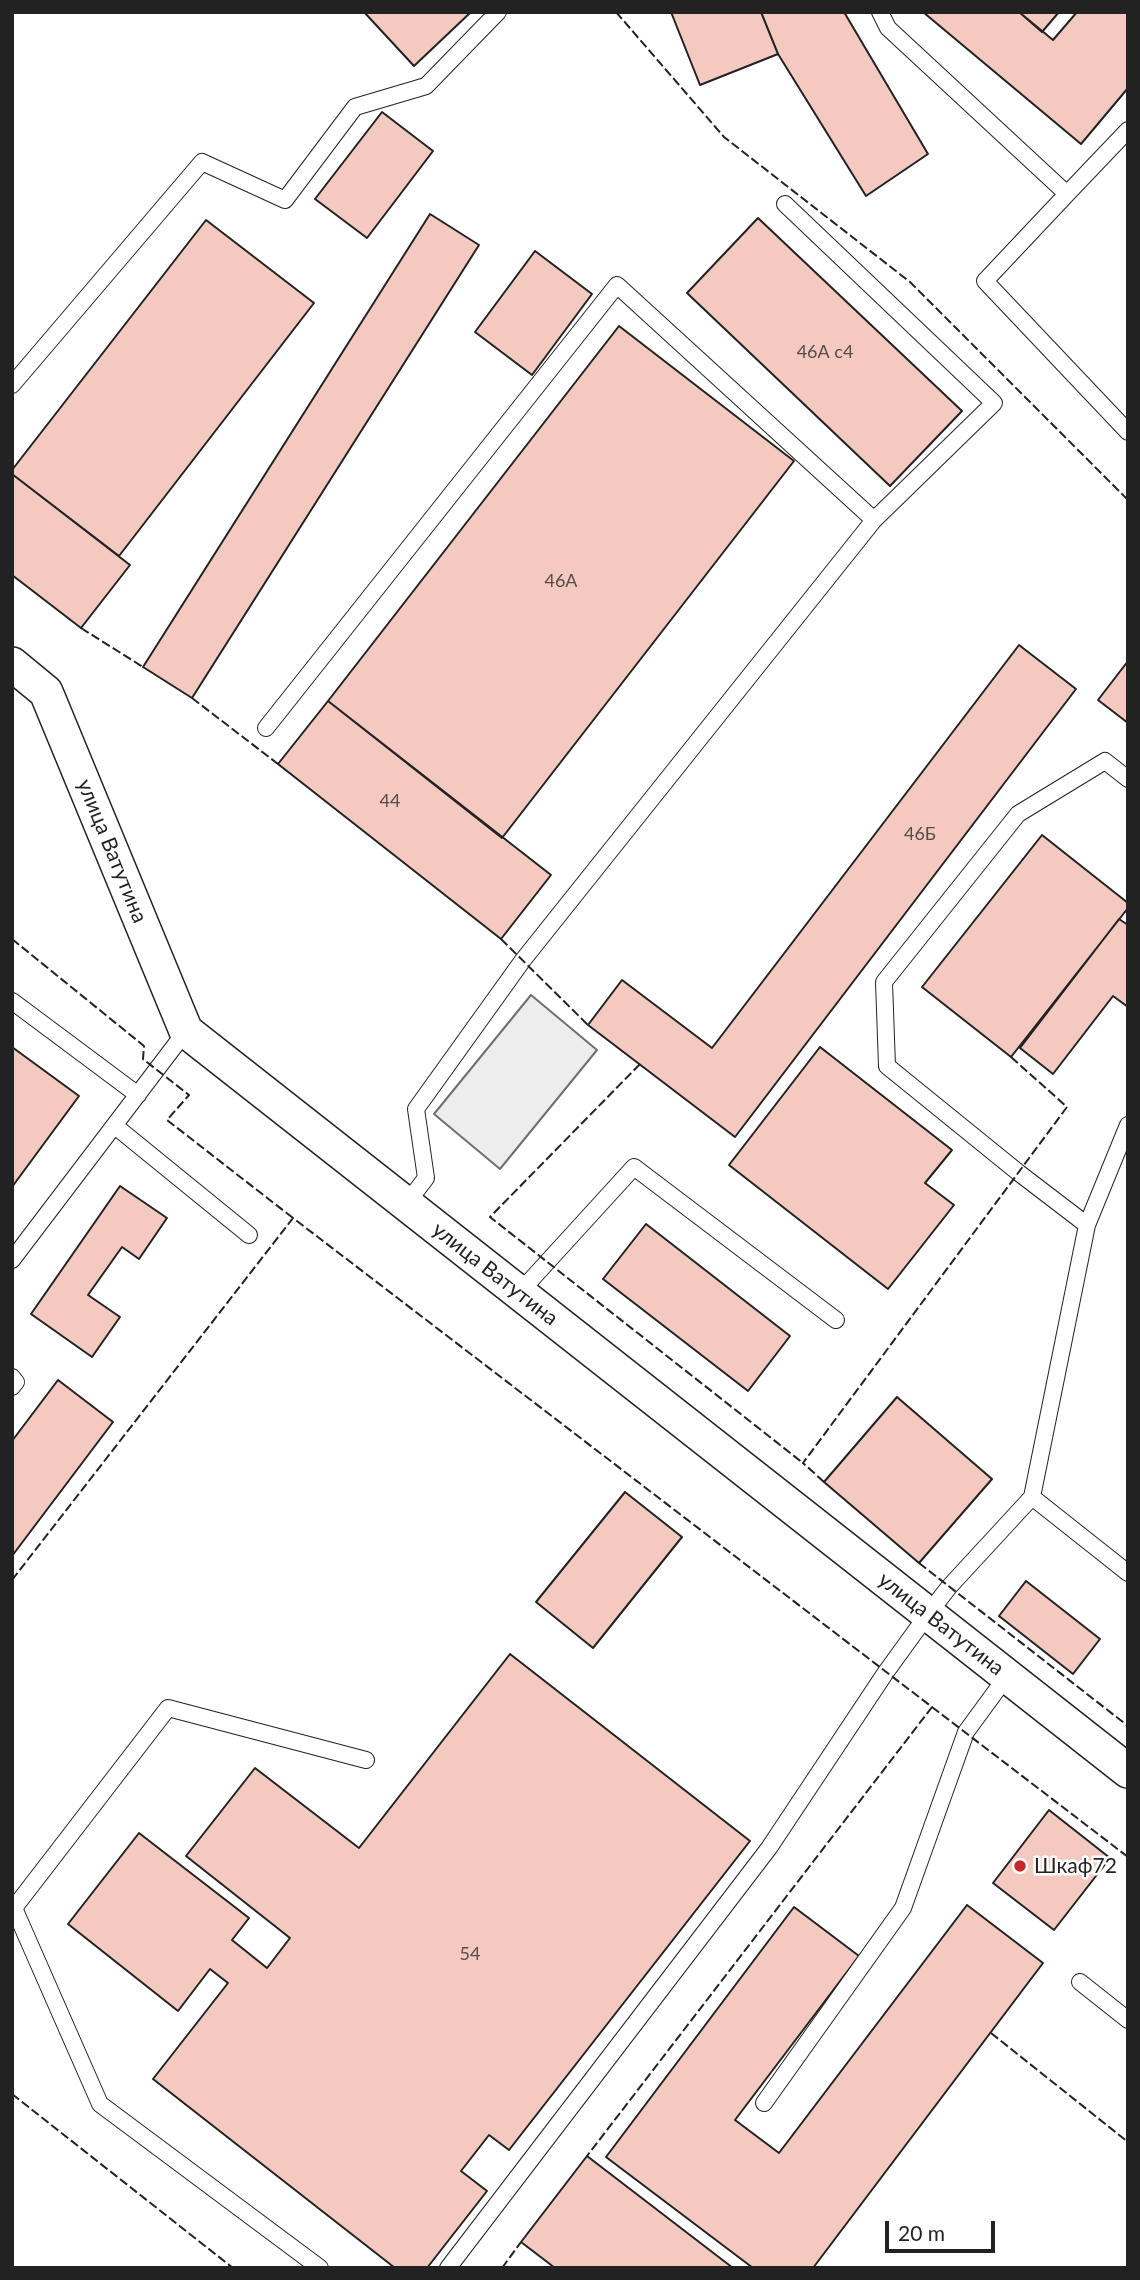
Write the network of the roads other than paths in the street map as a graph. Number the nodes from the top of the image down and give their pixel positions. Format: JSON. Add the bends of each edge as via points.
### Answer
{"nodes":[{"id":1,"x":499,"y":12,"type":"edge"},
{"id":2,"x":880,"y":12,"type":"edge"},
{"id":3,"x":1128,"y":130,"type":"edge"},
{"id":4,"x":1067,"y":194,"type":"junction"},
{"id":5,"x":785,"y":204,"type":"dead end"},
{"id":6,"x":12,"y":385,"type":"edge"},
{"id":7,"x":1128,"y":432,"type":"edge"},
{"id":8,"x":874,"y":520,"type":"junction"},
{"id":9,"x":12,"y":664,"type":"edge"},
{"id":10,"x":266,"y":728,"type":"dead end"},
{"id":11,"x":1128,"y":779,"type":"edge"},
{"id":12,"x":12,"y":1001,"type":"edge"},
{"id":13,"x":186,"y":1031,"type":"junction"},
{"id":14,"x":138,"y":1095,"type":"junction"},
{"id":15,"x":1128,"y":1125,"type":"edge"},
{"id":16,"x":115,"y":1126,"type":"junction"},
{"id":17,"x":406,"y":1204,"type":"junction"},
{"id":18,"x":1087,"y":1225,"type":"junction"},
{"id":19,"x":249,"y":1235,"type":"dead end"},
{"id":20,"x":12,"y":1260,"type":"edge"},
{"id":21,"x":519,"y":1293,"type":"junction"},
{"id":22,"x":836,"y":1320,"type":"dead end"},
{"id":23,"x":12,"y":1377,"type":"edge"},
{"id":24,"x":12,"y":1387,"type":"edge"},
{"id":25,"x":1032,"y":1497,"type":"junction"},
{"id":26,"x":1128,"y":1573,"type":"edge"},
{"id":27,"x":928,"y":1614,"type":"junction"},
{"id":28,"x":1007,"y":1676,"type":"junction"},
{"id":29,"x":366,"y":1760,"type":"dead end"},
{"id":30,"x":1128,"y":1771,"type":"edge"},
{"id":31,"x":1080,"y":1982,"type":"dead end"},
{"id":32,"x":1128,"y":2020,"type":"edge"},
{"id":33,"x":764,"y":2103,"type":"dead end"},
{"id":34,"x":320,"y":2268,"type":"edge"},
{"id":35,"x":448,"y":2268,"type":"edge"}],
"edges":[{"from":1,"to":6,"type":"lane","via":[[426,86],[355,107],[285,200],[202,162]]},
{"from":2,"to":4,"type":"lane","via":[[888,29]]},
{"from":3,"to":4,"type":"lane"},
{"from":4,"to":7,"type":"lane","via":[[985,281]]},
{"from":5,"to":8,"type":"lane","via":[[994,403]]},
{"from":8,"to":10,"type":"lane","via":[[617,285]]},
{"from":8,"to":17,"type":"lane","via":[[523,960],[416,1110],[426,1178]]},
{"from":9,"to":13,"type":"street","name":"улица Ватутина","via":[[46,692]]},
{"from":11,"to":18,"type":"lane","via":[[1105,761],[1018,814],[884,982],[887,1066]]},
{"from":12,"to":14,"type":"lane"},
{"from":13,"to":14,"type":"lane"},
{"from":13,"to":17,"type":"street","name":"улица Ватутина"},
{"from":14,"to":16,"type":"lane"},
{"from":15,"to":18,"type":"lane"},
{"from":16,"to":19,"type":"lane"},
{"from":16,"to":20,"type":"lane"},
{"from":17,"to":21,"type":"street","name":"улица Ватутина"},
{"from":18,"to":25,"type":"lane"},
{"from":21,"to":22,"type":"lane","via":[[634,1167]]},
{"from":21,"to":27,"type":"street","name":"улица Ватутина"},
{"from":23,"to":24,"type":"lane","via":[[16,1382]]},
{"from":25,"to":26,"type":"lane"},
{"from":25,"to":27,"type":"lane"},
{"from":27,"to":28,"type":"street","name":"улица Ватутина"},
{"from":27,"to":35,"type":"lane","via":[[769,1848]]},
{"from":28,"to":30,"type":"street","name":"улица Ватутина"},
{"from":28,"to":33,"type":"lane","via":[[966,1732],[903,1908]]},
{"from":29,"to":34,"type":"lane","via":[[167,1709],[14,1908],[100,2104]]},
{"from":31,"to":32,"type":"lane"}]}
